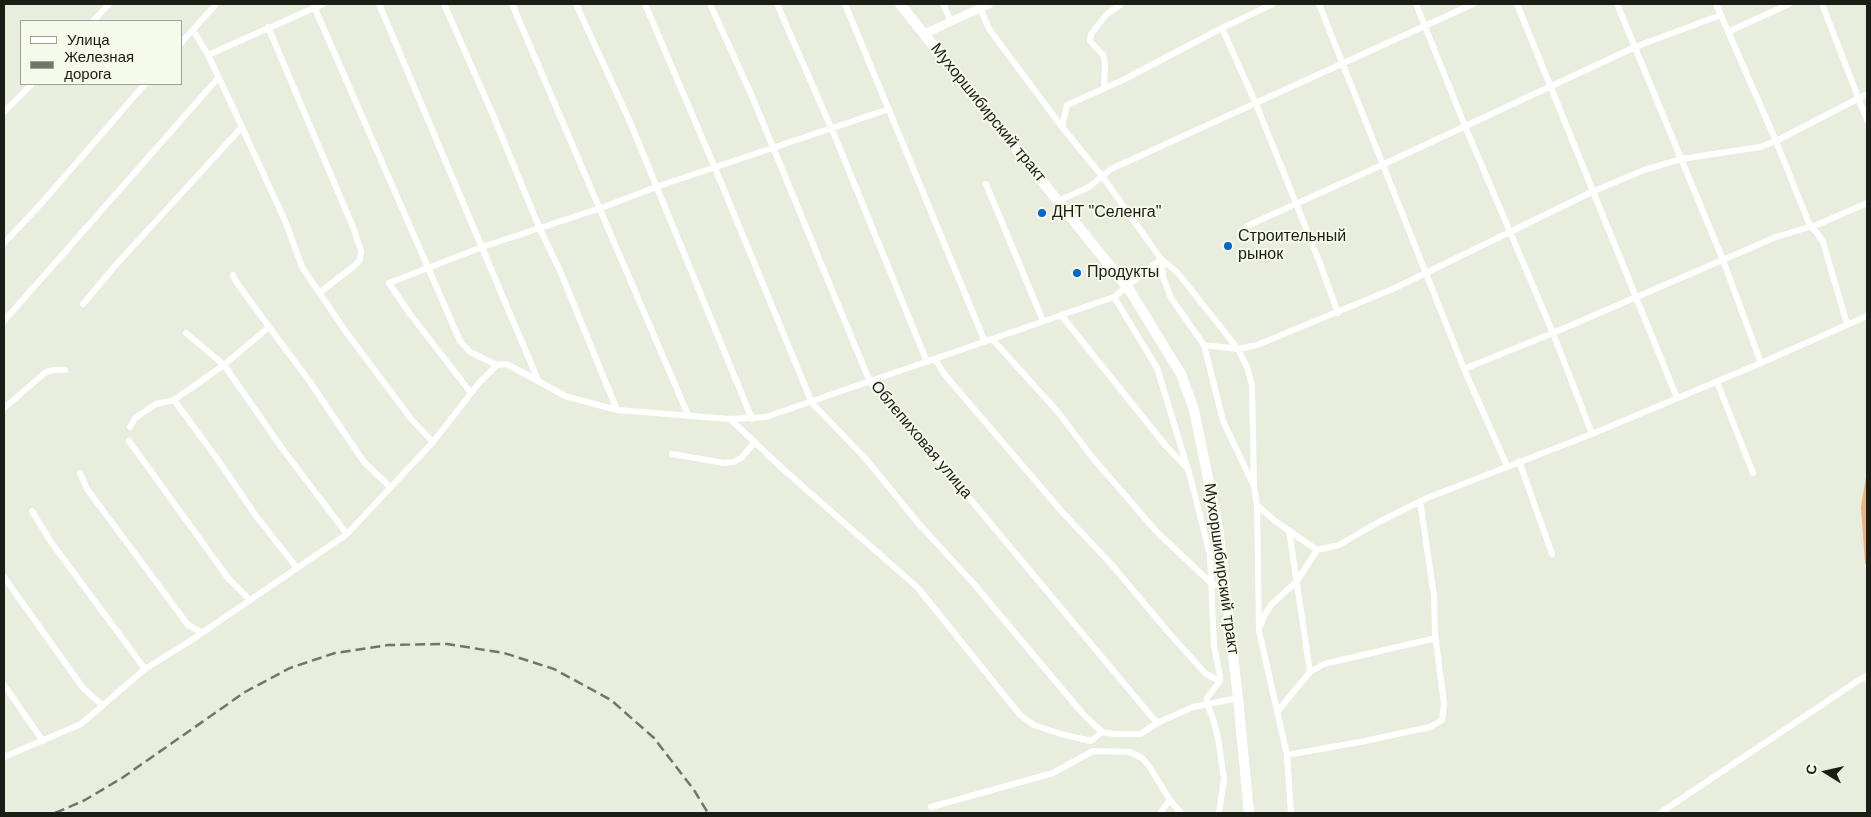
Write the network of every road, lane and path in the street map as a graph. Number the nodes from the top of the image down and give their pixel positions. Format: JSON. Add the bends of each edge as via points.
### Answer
{"nodes":[{"id":1,"x":109,"y":4,"type":"edge"},
{"id":2,"x":216,"y":4,"type":"edge"},
{"id":3,"x":323,"y":4,"type":"edge"},
{"id":4,"x":380,"y":4,"type":"edge"},
{"id":5,"x":444,"y":4,"type":"edge"},
{"id":6,"x":512,"y":4,"type":"edge"},
{"id":7,"x":576,"y":4,"type":"edge"},
{"id":8,"x":645,"y":4,"type":"edge"},
{"id":9,"x":710,"y":4,"type":"edge"},
{"id":10,"x":776,"y":4,"type":"edge"},
{"id":11,"x":845,"y":4,"type":"edge"},
{"id":12,"x":900,"y":4,"type":"edge"},
{"id":13,"x":943,"y":4,"type":"edge"},
{"id":14,"x":989,"y":4,"type":"edge"},
{"id":15,"x":1121,"y":4,"type":"edge"},
{"id":16,"x":1274,"y":4,"type":"edge"},
{"id":17,"x":1319,"y":4,"type":"edge"},
{"id":18,"x":1416,"y":4,"type":"edge"},
{"id":19,"x":1473,"y":4,"type":"edge"},
{"id":20,"x":1517,"y":4,"type":"edge"},
{"id":21,"x":1617,"y":4,"type":"edge"},
{"id":22,"x":1716,"y":4,"type":"edge"},
{"id":23,"x":1789,"y":4,"type":"edge"},
{"id":24,"x":1822,"y":4,"type":"edge"},
{"id":25,"x":314,"y":5,"type":"edge"},
{"id":26,"x":980,"y":8,"type":"junction"},
{"id":27,"x":1721,"y":15,"type":"junction"},
{"id":28,"x":94,"y":20,"type":"edge"},
{"id":29,"x":951,"y":21,"type":"junction"},
{"id":30,"x":1426,"y":25,"type":"junction"},
{"id":31,"x":268,"y":27,"type":"junction"},
{"id":32,"x":1222,"y":28,"type":"junction"},
{"id":33,"x":193,"y":30,"type":"junction"},
{"id":34,"x":1728,"y":32,"type":"junction"},
{"id":35,"x":924,"y":34,"type":"junction"},
{"id":36,"x":182,"y":42,"type":"edge"},
{"id":37,"x":1635,"y":46,"type":"junction"},
{"id":38,"x":208,"y":56,"type":"junction"},
{"id":39,"x":1342,"y":63,"type":"junction"},
{"id":40,"x":219,"y":77,"type":"junction"},
{"id":41,"x":31,"y":85,"type":"edge"},
{"id":42,"x":144,"y":85,"type":"edge"},
{"id":43,"x":1551,"y":86,"type":"junction"},
{"id":44,"x":1104,"y":88,"type":"junction"},
{"id":45,"x":1867,"y":94,"type":"edge"},
{"id":46,"x":1859,"y":98,"type":"junction"},
{"id":47,"x":1256,"y":104,"type":"junction"},
{"id":48,"x":889,"y":109,"type":"junction"},
{"id":49,"x":4,"y":112,"type":"edge"},
{"id":50,"x":1867,"y":120,"type":"edge"},
{"id":51,"x":1465,"y":126,"type":"junction"},
{"id":52,"x":242,"y":127,"type":"junction"},
{"id":53,"x":1062,"y":127,"type":"junction"},
{"id":54,"x":831,"y":129,"type":"junction"},
{"id":55,"x":1776,"y":141,"type":"junction"},
{"id":56,"x":773,"y":148,"type":"junction"},
{"id":57,"x":1681,"y":159,"type":"junction"},
{"id":58,"x":1382,"y":165,"type":"junction"},
{"id":59,"x":715,"y":168,"type":"junction"},
{"id":60,"x":1102,"y":176,"type":"junction"},
{"id":61,"x":986,"y":184,"type":"dead end"},
{"id":62,"x":656,"y":187,"type":"junction"},
{"id":63,"x":1594,"y":191,"type":"junction"},
{"id":64,"x":1058,"y":201,"type":"junction"},
{"id":65,"x":1867,"y":203,"type":"edge"},
{"id":66,"x":1296,"y":204,"type":"junction"},
{"id":67,"x":601,"y":208,"type":"junction"},
{"id":68,"x":1246,"y":226,"type":"dead end"},
{"id":69,"x":1810,"y":226,"type":"junction"},
{"id":70,"x":539,"y":227,"type":"junction"},
{"id":71,"x":1510,"y":233,"type":"junction"},
{"id":72,"x":4,"y":243,"type":"edge"},
{"id":73,"x":482,"y":247,"type":"junction"},
{"id":74,"x":1161,"y":259,"type":"junction"},
{"id":75,"x":1723,"y":260,"type":"junction"},
{"id":76,"x":427,"y":268,"type":"junction"},
{"id":77,"x":1426,"y":274,"type":"junction"},
{"id":78,"x":233,"y":275,"type":"dead end"},
{"id":79,"x":1127,"y":287,"type":"junction"},
{"id":80,"x":319,"y":293,"type":"junction"},
{"id":81,"x":1114,"y":297,"type":"junction"},
{"id":82,"x":1637,"y":297,"type":"junction"},
{"id":83,"x":83,"y":304,"type":"dead end"},
{"id":84,"x":1338,"y":313,"type":"junction"},
{"id":85,"x":1061,"y":315,"type":"junction"},
{"id":86,"x":1867,"y":316,"type":"edge"},
{"id":87,"x":4,"y":320,"type":"edge"},
{"id":88,"x":1043,"y":321,"type":"junction"},
{"id":89,"x":1847,"y":324,"type":"junction"},
{"id":90,"x":269,"y":327,"type":"junction"},
{"id":91,"x":186,"y":333,"type":"dead end"},
{"id":92,"x":1552,"y":333,"type":"junction"},
{"id":93,"x":993,"y":340,"type":"junction"},
{"id":94,"x":985,"y":342,"type":"junction"},
{"id":95,"x":1204,"y":345,"type":"junction"},
{"id":96,"x":1238,"y":349,"type":"junction"},
{"id":97,"x":934,"y":359,"type":"junction"},
{"id":98,"x":927,"y":362,"type":"junction"},
{"id":99,"x":1761,"y":363,"type":"junction"},
{"id":100,"x":224,"y":365,"type":"junction"},
{"id":101,"x":497,"y":366,"type":"junction"},
{"id":102,"x":1464,"y":369,"type":"junction"},
{"id":103,"x":65,"y":370,"type":"dead end"},
{"id":104,"x":538,"y":380,"type":"junction"},
{"id":105,"x":870,"y":382,"type":"junction"},
{"id":106,"x":1717,"y":382,"type":"junction"},
{"id":107,"x":471,"y":393,"type":"junction"},
{"id":108,"x":1677,"y":398,"type":"junction"},
{"id":109,"x":174,"y":400,"type":"junction"},
{"id":110,"x":812,"y":403,"type":"junction"},
{"id":111,"x":4,"y":408,"type":"edge"},
{"id":112,"x":617,"y":410,"type":"junction"},
{"id":113,"x":688,"y":415,"type":"junction"},
{"id":114,"x":730,"y":419,"type":"junction"},
{"id":115,"x":752,"y":419,"type":"junction"},
{"id":116,"x":130,"y":427,"type":"dead end"},
{"id":117,"x":1592,"y":434,"type":"junction"},
{"id":118,"x":129,"y":440,"type":"dead end"},
{"id":119,"x":434,"y":442,"type":"junction"},
{"id":120,"x":755,"y":442,"type":"junction"},
{"id":121,"x":672,"y":454,"type":"dead end"},
{"id":122,"x":1519,"y":461,"type":"junction"},
{"id":123,"x":1507,"y":466,"type":"junction"},
{"id":124,"x":1186,"y":467,"type":"junction"},
{"id":125,"x":80,"y":473,"type":"dead end"},
{"id":126,"x":1753,"y":473,"type":"dead end"},
{"id":127,"x":1254,"y":486,"type":"junction"},
{"id":128,"x":390,"y":487,"type":"junction"},
{"id":129,"x":1420,"y":501,"type":"junction"},
{"id":130,"x":1257,"y":505,"type":"junction"},
{"id":131,"x":32,"y":511,"type":"dead end"},
{"id":132,"x":1288,"y":530,"type":"junction"},
{"id":133,"x":347,"y":534,"type":"junction"},
{"id":134,"x":1317,"y":550,"type":"junction"},
{"id":135,"x":1552,"y":554,"type":"dead end"},
{"id":136,"x":297,"y":568,"type":"junction"},
{"id":137,"x":4,"y":578,"type":"edge"},
{"id":138,"x":1297,"y":581,"type":"junction"},
{"id":139,"x":1212,"y":584,"type":"junction"},
{"id":140,"x":1224,"y":585,"type":"junction"},
{"id":141,"x":249,"y":600,"type":"junction"},
{"id":142,"x":1259,"y":631,"type":"junction"},
{"id":143,"x":201,"y":632,"type":"junction"},
{"id":144,"x":1436,"y":638,"type":"junction"},
{"id":145,"x":145,"y":668,"type":"junction"},
{"id":146,"x":1310,"y":672,"type":"junction"},
{"id":147,"x":1867,"y":676,"type":"edge"},
{"id":148,"x":1220,"y":681,"type":"junction"},
{"id":149,"x":4,"y":685,"type":"edge"},
{"id":150,"x":1238,"y":698,"type":"junction"},
{"id":151,"x":1207,"y":703,"type":"junction"},
{"id":152,"x":102,"y":705,"type":"junction"},
{"id":153,"x":1277,"y":712,"type":"junction"},
{"id":154,"x":1157,"y":723,"type":"junction"},
{"id":155,"x":1102,"y":732,"type":"junction"},
{"id":156,"x":43,"y":741,"type":"junction"},
{"id":157,"x":1091,"y":741,"type":"junction"},
{"id":158,"x":1094,"y":751,"type":"junction"},
{"id":159,"x":1288,"y":755,"type":"junction"},
{"id":160,"x":4,"y":757,"type":"edge"},
{"id":161,"x":1170,"y":800,"type":"junction"},
{"id":162,"x":931,"y":806,"type":"dead end"},
{"id":163,"x":1160,"y":813,"type":"edge"},
{"id":164,"x":1181,"y":813,"type":"edge"},
{"id":165,"x":1219,"y":813,"type":"edge"},
{"id":166,"x":1249,"y":813,"type":"edge"},
{"id":167,"x":1291,"y":813,"type":"edge"},
{"id":168,"x":1660,"y":813,"type":"edge"}],
"edges":[{"from":1,"to":28,"type":"street"},
{"from":2,"to":33,"type":"street"},
{"from":3,"to":25,"type":"street"},
{"from":4,"to":73,"type":"street"},
{"from":5,"to":70,"type":"street"},
{"from":6,"to":67,"type":"street"},
{"from":7,"to":62,"type":"street"},
{"from":8,"to":59,"type":"street"},
{"from":9,"to":56,"type":"street","name":"Облепиховая улица"},
{"from":10,"to":54,"type":"street"},
{"from":11,"to":48,"type":"street"},
{"from":12,"to":35,"type":"main road","name":"Мухоршибирский тракт"},
{"from":13,"to":29,"type":"street"},
{"from":14,"to":26,"type":"street"},
{"from":15,"to":44,"type":"street","via":[[1106,15],[1091,34],[1090,41],[1103,54],[1105,62]]},
{"from":16,"to":32,"type":"street"},
{"from":17,"to":39,"type":"street"},
{"from":18,"to":30,"type":"street"},
{"from":19,"to":30,"type":"street"},
{"from":20,"to":43,"type":"street"},
{"from":21,"to":37,"type":"street"},
{"from":22,"to":27,"type":"street"},
{"from":23,"to":34,"type":"street"},
{"from":24,"to":46,"type":"street"},
{"from":25,"to":31,"type":"street"},
{"from":25,"to":76,"type":"street"},
{"from":26,"to":29,"type":"street"},
{"from":26,"to":53,"type":"street","via":[[989,29]]},
{"from":27,"to":34,"type":"street"},
{"from":27,"to":37,"type":"street"},
{"from":29,"to":35,"type":"street"},
{"from":30,"to":39,"type":"street"},
{"from":30,"to":51,"type":"street"},
{"from":31,"to":38,"type":"street"},
{"from":31,"to":80,"type":"street","via":[[361,251],[360,260],[354,266]]},
{"from":32,"to":44,"type":"street"},
{"from":32,"to":47,"type":"street"},
{"from":33,"to":36,"type":"street"},
{"from":33,"to":38,"type":"street"},
{"from":34,"to":55,"type":"street"},
{"from":35,"to":64,"type":"main road","name":"Мухоршибирский тракт"},
{"from":37,"to":43,"type":"street"},
{"from":37,"to":57,"type":"street"},
{"from":38,"to":40,"type":"street"},
{"from":39,"to":47,"type":"street"},
{"from":39,"to":58,"type":"street"},
{"from":40,"to":52,"type":"street"},
{"from":40,"to":87,"type":"street"},
{"from":41,"to":49,"type":"street"},
{"from":42,"to":72,"type":"street"},
{"from":43,"to":51,"type":"street"},
{"from":43,"to":63,"type":"street"},
{"from":44,"to":53,"type":"street","via":[[1067,104]]},
{"from":45,"to":46,"type":"street"},
{"from":46,"to":50,"type":"street"},
{"from":46,"to":55,"type":"street"},
{"from":47,"to":60,"type":"street","via":[[1111,169]]},
{"from":47,"to":66,"type":"street"},
{"from":48,"to":54,"type":"street"},
{"from":48,"to":94,"type":"street"},
{"from":51,"to":58,"type":"street"},
{"from":51,"to":71,"type":"street"},
{"from":52,"to":80,"type":"street","via":[[286,223],[302,267]]},
{"from":52,"to":83,"type":"street"},
{"from":53,"to":60,"type":"street"},
{"from":54,"to":56,"type":"street"},
{"from":54,"to":98,"type":"street"},
{"from":55,"to":57,"type":"street","via":[[1760,147]]},
{"from":55,"to":69,"type":"street"},
{"from":56,"to":59,"type":"street"},
{"from":56,"to":105,"type":"street","name":"Облепиховая улица"},
{"from":57,"to":63,"type":"street"},
{"from":57,"to":75,"type":"street"},
{"from":58,"to":66,"type":"street"},
{"from":58,"to":77,"type":"street"},
{"from":59,"to":62,"type":"street"},
{"from":59,"to":110,"type":"street"},
{"from":60,"to":64,"type":"street"},
{"from":60,"to":74,"type":"street"},
{"from":61,"to":88,"type":"street"},
{"from":62,"to":67,"type":"street"},
{"from":62,"to":115,"type":"street"},
{"from":63,"to":71,"type":"street"},
{"from":63,"to":82,"type":"street"},
{"from":64,"to":79,"type":"main road","name":"Мухоршибирский тракт"},
{"from":65,"to":69,"type":"street"},
{"from":66,"to":68,"type":"street"},
{"from":66,"to":84,"type":"street"},
{"from":67,"to":70,"type":"street"},
{"from":67,"to":113,"type":"street"},
{"from":69,"to":75,"type":"street"},
{"from":69,"to":89,"type":"street","via":[[1823,242]]},
{"from":70,"to":73,"type":"street"},
{"from":70,"to":112,"type":"street"},
{"from":71,"to":77,"type":"street"},
{"from":71,"to":92,"type":"street"},
{"from":73,"to":76,"type":"street"},
{"from":73,"to":104,"type":"street"},
{"from":74,"to":79,"type":"street"},
{"from":74,"to":95,"type":"street","via":[[1163,277],[1171,298]]},
{"from":74,"to":96,"type":"street","via":[[1177,272]]},
{"from":75,"to":82,"type":"street"},
{"from":75,"to":99,"type":"street"},
{"from":76,"to":101,"type":"street","via":[[460,341],[470,352]]},
{"from":76,"to":107,"type":"street","via":[[389,283]]},
{"from":77,"to":84,"type":"street"},
{"from":77,"to":102,"type":"street"},
{"from":78,"to":90,"type":"street"},
{"from":79,"to":81,"type":"street"},
{"from":79,"to":140,"type":"main road","name":"Мухоршибирский тракт","via":[[1181,374],[1194,410],[1218,526]]},
{"from":80,"to":119,"type":"street","via":[[412,420]]},
{"from":81,"to":85,"type":"street"},
{"from":81,"to":124,"type":"street","via":[[1157,368]]},
{"from":82,"to":92,"type":"street"},
{"from":82,"to":108,"type":"street"},
{"from":84,"to":96,"type":"street","via":[[1257,345]]},
{"from":85,"to":88,"type":"street"},
{"from":85,"to":124,"type":"street"},
{"from":86,"to":89,"type":"street"},
{"from":88,"to":93,"type":"street"},
{"from":89,"to":99,"type":"street"},
{"from":90,"to":100,"type":"street"},
{"from":90,"to":128,"type":"street","via":[[364,462]]},
{"from":91,"to":100,"type":"street"},
{"from":92,"to":102,"type":"street"},
{"from":92,"to":117,"type":"street"},
{"from":93,"to":94,"type":"street"},
{"from":93,"to":139,"type":"street","via":[[1058,412],[1156,532]]},
{"from":94,"to":97,"type":"street"},
{"from":95,"to":96,"type":"street"},
{"from":95,"to":127,"type":"street","via":[[1224,421]]},
{"from":96,"to":127,"type":"street","via":[[1252,385]]},
{"from":97,"to":98,"type":"street"},
{"from":97,"to":148,"type":"street","via":[[1169,633],[1206,674]]},
{"from":98,"to":105,"type":"street"},
{"from":99,"to":106,"type":"street"},
{"from":100,"to":109,"type":"street"},
{"from":100,"to":133,"type":"street"},
{"from":101,"to":104,"type":"street","via":[[507,364]]},
{"from":101,"to":107,"type":"street"},
{"from":102,"to":123,"type":"street"},
{"from":103,"to":111,"type":"street","via":[[46,372]]},
{"from":104,"to":112,"type":"street","via":[[565,396]]},
{"from":105,"to":110,"type":"street"},
{"from":105,"to":154,"type":"street","name":"Облепиховая улица"},
{"from":106,"to":108,"type":"street"},
{"from":106,"to":126,"type":"street"},
{"from":107,"to":119,"type":"street"},
{"from":108,"to":117,"type":"street"},
{"from":109,"to":116,"type":"street","via":[[156,404],[136,418]]},
{"from":109,"to":136,"type":"street"},
{"from":110,"to":115,"type":"street","via":[[766,418]]},
{"from":110,"to":155,"type":"street","via":[[864,458],[1083,714]]},
{"from":112,"to":113,"type":"street"},
{"from":113,"to":114,"type":"street"},
{"from":114,"to":115,"type":"street"},
{"from":114,"to":120,"type":"street"},
{"from":117,"to":122,"type":"street"},
{"from":118,"to":141,"type":"street","via":[[223,571]]},
{"from":119,"to":128,"type":"street"},
{"from":120,"to":121,"type":"street","via":[[734,462]]},
{"from":120,"to":157,"type":"street","via":[[918,588],[1020,715],[1034,725]]},
{"from":122,"to":123,"type":"street"},
{"from":122,"to":135,"type":"street"},
{"from":123,"to":129,"type":"street"},
{"from":124,"to":139,"type":"street","via":[[1210,554]]},
{"from":125,"to":143,"type":"street","via":[[87,489],[188,625]]},
{"from":127,"to":130,"type":"street"},
{"from":128,"to":133,"type":"street"},
{"from":129,"to":134,"type":"street","via":[[1339,545]]},
{"from":129,"to":144,"type":"street","via":[[1434,596]]},
{"from":130,"to":132,"type":"street"},
{"from":130,"to":142,"type":"street"},
{"from":131,"to":145,"type":"street"},
{"from":132,"to":134,"type":"street"},
{"from":132,"to":138,"type":"street"},
{"from":133,"to":136,"type":"street"},
{"from":134,"to":138,"type":"street"},
{"from":136,"to":141,"type":"street"},
{"from":137,"to":152,"type":"street","via":[[83,688]]},
{"from":138,"to":142,"type":"street","via":[[1271,606]]},
{"from":138,"to":146,"type":"street"},
{"from":139,"to":140,"type":"street"},
{"from":139,"to":148,"type":"street","via":[[1214,646]]},
{"from":140,"to":150,"type":"main road","name":"Мухоршибирский тракт"},
{"from":141,"to":143,"type":"street"},
{"from":142,"to":153,"type":"street"},
{"from":143,"to":145,"type":"street"},
{"from":144,"to":146,"type":"street","via":[[1324,664]]},
{"from":144,"to":159,"type":"street","via":[[1444,704],[1442,720],[1430,726],[1360,742]]},
{"from":145,"to":152,"type":"street"},
{"from":146,"to":153,"type":"street"},
{"from":147,"to":168,"type":"street"},
{"from":148,"to":151,"type":"street","via":[[1207,698]]},
{"from":149,"to":156,"type":"street"},
{"from":150,"to":151,"type":"street"},
{"from":150,"to":166,"type":"main road","name":"Мухоршибирский тракт"},
{"from":151,"to":154,"type":"street"},
{"from":151,"to":165,"type":"street","via":[[1214,719],[1224,779]]},
{"from":152,"to":156,"type":"street","via":[[81,724]]},
{"from":153,"to":159,"type":"street"},
{"from":154,"to":155,"type":"street","via":[[1141,734]]},
{"from":155,"to":157,"type":"street"},
{"from":156,"to":160,"type":"street"},
{"from":157,"to":158,"type":"street"},
{"from":158,"to":161,"type":"street","via":[[1130,752],[1142,758]]},
{"from":158,"to":162,"type":"street","via":[[1053,773]]},
{"from":159,"to":167,"type":"street"},
{"from":161,"to":163,"type":"street"},
{"from":161,"to":164,"type":"street"}]}
